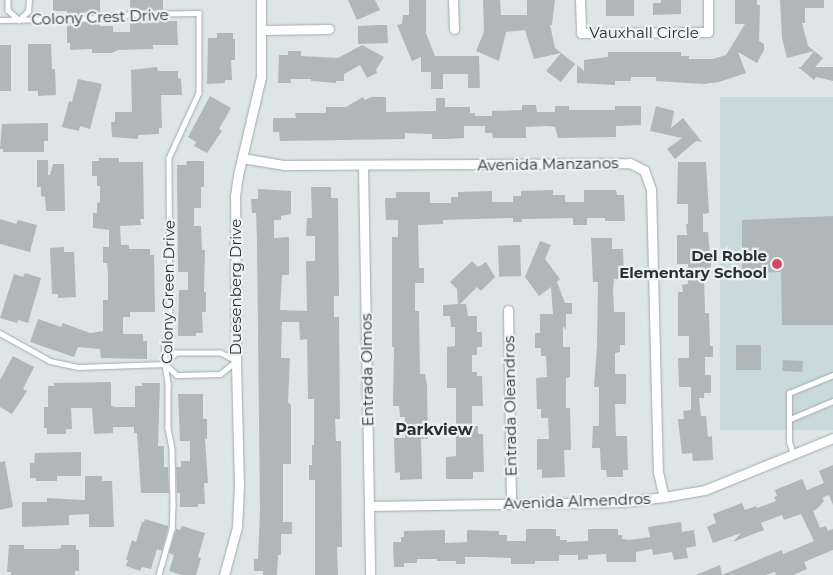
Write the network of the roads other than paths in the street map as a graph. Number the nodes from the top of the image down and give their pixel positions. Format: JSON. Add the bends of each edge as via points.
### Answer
{"nodes":[{"id":1,"x":8,"y":0,"type":"edge"},
{"id":2,"x":28,"y":0,"type":"edge"},
{"id":3,"x":261,"y":0,"type":"edge"},
{"id":4,"x":453,"y":0,"type":"edge"},
{"id":5,"x":580,"y":0,"type":"edge"},
{"id":6,"x":708,"y":0,"type":"edge"},
{"id":7,"x":199,"y":13,"type":"joint"},
{"id":8,"x":0,"y":20,"type":"edge"},
{"id":9,"x":19,"y":20,"type":"junction"},
{"id":10,"x":329,"y":28,"type":"dead end"},
{"id":11,"x":454,"y":29,"type":"dead end"},
{"id":12,"x":262,"y":30,"type":"junction"},
{"id":13,"x":242,"y":158,"type":"junction"},
{"id":14,"x":363,"y":166,"type":"junction"},
{"id":15,"x":508,"y":310,"type":"dead end"},
{"id":16,"x":0,"y":333,"type":"edge"},
{"id":17,"x":236,"y":360,"type":"junction"},
{"id":18,"x":165,"y":364,"type":"junction"},
{"id":19,"x":833,"y":375,"type":"edge"},
{"id":20,"x":833,"y":401,"type":"edge"},
{"id":21,"x":790,"y":419,"type":"junction"},
{"id":22,"x":833,"y":438,"type":"edge"},
{"id":23,"x":793,"y":454,"type":"junction"},
{"id":24,"x":664,"y":497,"type":"junction"},
{"id":25,"x":511,"y":503,"type":"junction"},
{"id":26,"x":369,"y":506,"type":"junction"},
{"id":27,"x":158,"y":575,"type":"edge"},
{"id":28,"x":224,"y":575,"type":"edge"},
{"id":29,"x":370,"y":575,"type":"edge"}],
"edges":[{"from":1,"to":9,"type":"lane","via":[[8,10]]},
{"from":2,"to":9,"type":"lane","via":[[28,11]]},
{"from":3,"to":12,"type":"street","name":"Duesenberg Drive"},
{"from":4,"to":11,"type":"street"},
{"from":5,"to":6,"type":"street","name":"Vauxhall Circle","via":[[581,33],[708,32]]},
{"from":7,"to":9,"type":"lane","name":"Colony Crest Drive"},
{"from":7,"to":18,"type":"lane","name":"Colony Green Drive","via":[[199,93],[169,158],[170,327]]},
{"from":8,"to":9,"type":"lane","name":"Colony Crest Drive"},
{"from":10,"to":12,"type":"street"},
{"from":12,"to":13,"type":"street","name":"Duesenberg Drive","via":[[261,77]]},
{"from":13,"to":14,"type":"street","name":"Avenida Manzanos","via":[[284,165]]},
{"from":13,"to":17,"type":"street","name":"Duesenberg Drive","via":[[236,196]]},
{"from":14,"to":24,"type":"street","name":"Avenida Manzanos","via":[[630,163],[644,170],[651,189],[658,472]]},
{"from":14,"to":26,"type":"street","name":"Entrada Olmos"},
{"from":15,"to":25,"type":"street","name":"Entrada Oleandros"},
{"from":16,"to":18,"type":"lane","via":[[50,361],[79,367]]},
{"from":17,"to":18,"type":"lane","via":[[220,353],[176,353]]},
{"from":17,"to":18,"type":"lane","via":[[220,374],[177,375]]},
{"from":17,"to":28,"type":"street","name":"Duesenberg Drive","via":[[237,527]]},
{"from":18,"to":27,"type":"lane","name":"Colony Green Drive","via":[[173,505],[172,529]]},
{"from":19,"to":21,"type":"lane","via":[[789,393]]},
{"from":20,"to":21,"type":"lane"},
{"from":21,"to":23,"type":"lane","via":[[789,442]]},
{"from":22,"to":23,"type":"street","name":"Avenida Almendros"},
{"from":23,"to":24,"type":"street","name":"Avenida Almendros","via":[[705,490]]},
{"from":24,"to":25,"type":"street","name":"Avenida Almendros","via":[[622,502]]},
{"from":25,"to":26,"type":"street","name":"Avenida Almendros"},
{"from":26,"to":29,"type":"street","name":"Entrada Olmos"}]}
